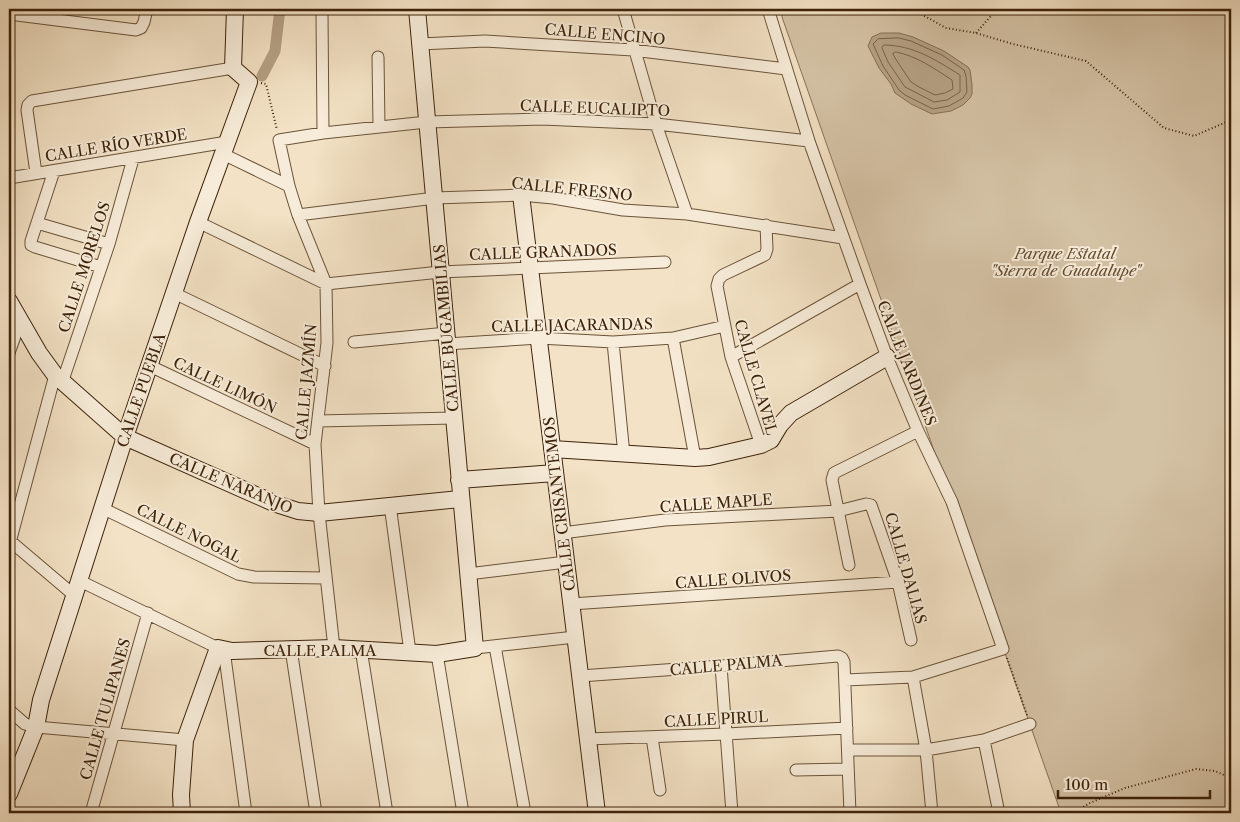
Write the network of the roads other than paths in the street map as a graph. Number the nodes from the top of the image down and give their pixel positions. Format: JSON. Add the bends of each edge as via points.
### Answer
{"nodes":[{"id":1,"x":71,"y":9,"type":"edge"},
{"id":2,"x":146,"y":9,"type":"edge"},
{"id":3,"x":235,"y":9,"type":"edge"},
{"id":4,"x":417,"y":9,"type":"edge"},
{"id":5,"x":622,"y":9,"type":"edge"},
{"id":6,"x":768,"y":9,"type":"edge"},
{"id":7,"x":322,"y":13,"type":"dead end"},
{"id":8,"x":9,"y":14,"type":"edge"},
{"id":9,"x":69,"y":21,"type":"junction"},
{"id":10,"x":420,"y":44,"type":"junction"},
{"id":11,"x":633,"y":50,"type":"junction"},
{"id":12,"x":378,"y":57,"type":"dead end"},
{"id":13,"x":233,"y":68,"type":"junction"},
{"id":14,"x":786,"y":68,"type":"junction"},
{"id":15,"x":427,"y":122,"type":"junction"},
{"id":16,"x":656,"y":124,"type":"junction"},
{"id":17,"x":379,"y":127,"type":"junction"},
{"id":18,"x":323,"y":133,"type":"junction"},
{"id":19,"x":279,"y":140,"type":"joint"},
{"id":20,"x":809,"y":141,"type":"junction"},
{"id":21,"x":225,"y":148,"type":"junction"},
{"id":22,"x":133,"y":159,"type":"junction"},
{"id":23,"x":54,"y":171,"type":"junction"},
{"id":24,"x":36,"y":173,"type":"junction"},
{"id":25,"x":9,"y":178,"type":"edge"},
{"id":26,"x":289,"y":186,"type":"junction"},
{"id":27,"x":521,"y":195,"type":"junction"},
{"id":28,"x":435,"y":198,"type":"junction"},
{"id":29,"x":687,"y":214,"type":"junction"},
{"id":30,"x":298,"y":215,"type":"junction"},
{"id":31,"x":198,"y":222,"type":"junction"},
{"id":32,"x":37,"y":223,"type":"junction"},
{"id":33,"x":766,"y":225,"type":"junction"},
{"id":34,"x":843,"y":238,"type":"junction"},
{"id":35,"x":109,"y":244,"type":"junction"},
{"id":36,"x":665,"y":262,"type":"dead end"},
{"id":37,"x":530,"y":267,"type":"junction"},
{"id":38,"x":101,"y":268,"type":"junction"},
{"id":39,"x":440,"y":272,"type":"junction"},
{"id":40,"x":326,"y":284,"type":"junction"},
{"id":41,"x":860,"y":284,"type":"junction"},
{"id":42,"x":174,"y":293,"type":"junction"},
{"id":43,"x":9,"y":301,"type":"edge"},
{"id":44,"x":20,"y":322,"type":"junction"},
{"id":45,"x":725,"y":326,"type":"junction"},
{"id":46,"x":447,"y":338,"type":"junction"},
{"id":47,"x":539,"y":338,"type":"junction"},
{"id":48,"x":673,"y":338,"type":"junction"},
{"id":49,"x":354,"y":342,"type":"dead end"},
{"id":50,"x":613,"y":342,"type":"junction"},
{"id":51,"x":9,"y":353,"type":"edge"},
{"id":52,"x":732,"y":357,"type":"junction"},
{"id":53,"x":887,"y":357,"type":"junction"},
{"id":54,"x":150,"y":366,"type":"junction"},
{"id":55,"x":325,"y":366,"type":"junction"},
{"id":56,"x":59,"y":379,"type":"junction"},
{"id":57,"x":454,"y":418,"type":"junction"},
{"id":58,"x":318,"y":422,"type":"junction"},
{"id":59,"x":918,"y":431,"type":"junction"},
{"id":60,"x":125,"y":437,"type":"junction"},
{"id":61,"x":315,"y":444,"type":"junction"},
{"id":62,"x":761,"y":446,"type":"junction"},
{"id":63,"x":552,"y":449,"type":"junction"},
{"id":64,"x":624,"y":455,"type":"junction"},
{"id":65,"x":695,"y":458,"type":"junction"},
{"id":66,"x":555,"y":473,"type":"junction"},
{"id":67,"x":459,"y":480,"type":"junction"},
{"id":68,"x":460,"y":498,"type":"junction"},
{"id":69,"x":390,"y":505,"type":"junction"},
{"id":70,"x":871,"y":505,"type":"joint"},
{"id":71,"x":102,"y":508,"type":"junction"},
{"id":72,"x":838,"y":511,"type":"junction"},
{"id":73,"x":319,"y":513,"type":"junction"},
{"id":74,"x":562,"y":533,"type":"junction"},
{"id":75,"x":9,"y":542,"type":"edge"},
{"id":76,"x":566,"y":562,"type":"junction"},
{"id":77,"x":850,"y":565,"type":"dead end"},
{"id":78,"x":468,"y":574,"type":"junction"},
{"id":79,"x":326,"y":578,"type":"junction"},
{"id":80,"x":898,"y":582,"type":"junction"},
{"id":81,"x":77,"y":588,"type":"junction"},
{"id":82,"x":571,"y":604,"type":"junction"},
{"id":83,"x":148,"y":613,"type":"junction"},
{"id":84,"x":575,"y":637,"type":"junction"},
{"id":85,"x":911,"y":640,"type":"dead end"},
{"id":86,"x":495,"y":646,"type":"junction"},
{"id":87,"x":334,"y":648,"type":"junction"},
{"id":88,"x":475,"y":648,"type":"junction"},
{"id":89,"x":221,"y":649,"type":"junction"},
{"id":90,"x":361,"y":649,"type":"junction"},
{"id":91,"x":291,"y":650,"type":"junction"},
{"id":92,"x":410,"y":652,"type":"junction"},
{"id":93,"x":438,"y":654,"type":"junction"},
{"id":94,"x":721,"y":666,"type":"junction"},
{"id":95,"x":580,"y":676,"type":"junction"},
{"id":96,"x":913,"y":676,"type":"junction"},
{"id":97,"x":845,"y":680,"type":"junction"},
{"id":98,"x":9,"y":710,"type":"edge"},
{"id":99,"x":1030,"y":724,"type":"road end"},
{"id":100,"x":30,"y":726,"type":"junction"},
{"id":101,"x":847,"y":728,"type":"junction"},
{"id":102,"x":114,"y":734,"type":"junction"},
{"id":103,"x":726,"y":734,"type":"junction"},
{"id":104,"x":652,"y":737,"type":"junction"},
{"id":105,"x":587,"y":739,"type":"junction"},
{"id":106,"x":185,"y":740,"type":"junction"},
{"id":107,"x":984,"y":740,"type":"junction"},
{"id":108,"x":848,"y":750,"type":"junction"},
{"id":109,"x":926,"y":750,"type":"junction"},
{"id":110,"x":9,"y":766,"type":"edge"},
{"id":111,"x":848,"y":769,"type":"junction"},
{"id":112,"x":796,"y":770,"type":"dead end"},
{"id":113,"x":660,"y":790,"type":"dead end"},
{"id":114,"x":9,"y":794,"type":"edge"},
{"id":115,"x":92,"y":813,"type":"edge"},
{"id":116,"x":182,"y":813,"type":"edge"},
{"id":117,"x":246,"y":813,"type":"edge"},
{"id":118,"x":316,"y":813,"type":"edge"},
{"id":119,"x":387,"y":813,"type":"edge"},
{"id":120,"x":463,"y":813,"type":"edge"},
{"id":121,"x":525,"y":813,"type":"edge"},
{"id":122,"x":596,"y":813,"type":"edge"},
{"id":123,"x":732,"y":813,"type":"edge"},
{"id":124,"x":850,"y":813,"type":"edge"},
{"id":125,"x":932,"y":813,"type":"edge"},
{"id":126,"x":999,"y":813,"type":"edge"}],
"edges":[{"from":1,"to":9,"type":"street"},
{"from":2,"to":9,"type":"street","via":[[144,22],[136,30]]},
{"from":3,"to":13,"type":"street"},
{"from":4,"to":10,"type":"street","name":"CALLE BUGAMBILIAS"},
{"from":5,"to":11,"type":"street"},
{"from":6,"to":14,"type":"street","name":"CALLE JARDINES"},
{"from":7,"to":18,"type":"street"},
{"from":8,"to":9,"type":"street"},
{"from":10,"to":11,"type":"street","name":"CALLE ENCINO","via":[[485,40]]},
{"from":10,"to":15,"type":"street","name":"CALLE BUGAMBILIAS"},
{"from":11,"to":14,"type":"street","name":"CALLE ENCINO"},
{"from":11,"to":16,"type":"street"},
{"from":12,"to":17,"type":"street"},
{"from":13,"to":21,"type":"street","name":"CALLE PUEBLA","via":[[249,82]]},
{"from":13,"to":24,"type":"street","via":[[32,102],[27,110]]},
{"from":14,"to":20,"type":"street","name":"CALLE JARDINES"},
{"from":15,"to":16,"type":"street","name":"CALLE EUCALIPTO","via":[[542,119]]},
{"from":15,"to":17,"type":"street","name":"CALLE EUCALIPTO"},
{"from":15,"to":28,"type":"street","name":"CALLE BUGAMBILIAS"},
{"from":16,"to":20,"type":"street","name":"CALLE EUCALIPTO"},
{"from":16,"to":29,"type":"street"},
{"from":17,"to":18,"type":"street","name":"CALLE EUCALIPTO"},
{"from":18,"to":19,"type":"street","name":"CALLE EUCALIPTO"},
{"from":19,"to":26,"type":"street","name":"CALLE JAZMÍN"},
{"from":20,"to":34,"type":"street","name":"CALLE JARDINES"},
{"from":21,"to":22,"type":"street","name":"CALLE RÍO VERDE"},
{"from":21,"to":26,"type":"street"},
{"from":21,"to":31,"type":"street","name":"CALLE PUEBLA"},
{"from":22,"to":23,"type":"street","name":"CALLE RÍO VERDE"},
{"from":22,"to":35,"type":"street","name":"CALLE MORELOS"},
{"from":23,"to":24,"type":"street","name":"CALLE RÍO VERDE"},
{"from":23,"to":32,"type":"street"},
{"from":24,"to":25,"type":"street","name":"CALLE RÍO VERDE"},
{"from":26,"to":30,"type":"street","name":"CALLE JAZMÍN"},
{"from":27,"to":28,"type":"street","name":"CALLE FRESNO"},
{"from":27,"to":29,"type":"street","name":"CALLE FRESNO","via":[[623,210]]},
{"from":27,"to":37,"type":"street","name":"CALLE CRISANTEMOS"},
{"from":28,"to":30,"type":"street","name":"CALLE FRESNO"},
{"from":28,"to":39,"type":"street","name":"CALLE BUGAMBILIAS"},
{"from":29,"to":33,"type":"street","name":"CALLE FRESNO"},
{"from":30,"to":40,"type":"street","name":"CALLE JAZMÍN"},
{"from":31,"to":40,"type":"street"},
{"from":31,"to":42,"type":"street","name":"CALLE PUEBLA"},
{"from":32,"to":35,"type":"street"},
{"from":32,"to":38,"type":"street","via":[[31,245]]},
{"from":33,"to":34,"type":"street","name":"CALLE FRESNO"},
{"from":33,"to":45,"type":"street","name":"CALLE CLAVEL","via":[[765,255],[719,279],[717,286]]},
{"from":34,"to":41,"type":"street","name":"CALLE JARDINES"},
{"from":35,"to":38,"type":"street","name":"CALLE MORELOS"},
{"from":36,"to":37,"type":"street","name":"CALLE GRANADOS"},
{"from":37,"to":39,"type":"street","name":"CALLE GRANADOS"},
{"from":37,"to":47,"type":"street","name":"CALLE CRISANTEMOS"},
{"from":38,"to":56,"type":"street","name":"CALLE MORELOS"},
{"from":39,"to":40,"type":"street","name":"CALLE GRANADOS"},
{"from":39,"to":46,"type":"street","name":"CALLE BUGAMBILIAS"},
{"from":40,"to":55,"type":"street","name":"CALLE JAZMÍN"},
{"from":41,"to":52,"type":"street"},
{"from":41,"to":53,"type":"street","name":"CALLE JARDINES"},
{"from":42,"to":54,"type":"street","name":"CALLE PUEBLA"},
{"from":42,"to":55,"type":"street"},
{"from":43,"to":44,"type":"street","name":"CALLE NARANJO"},
{"from":44,"to":51,"type":"street"},
{"from":44,"to":56,"type":"street","name":"CALLE NARANJO"},
{"from":45,"to":48,"type":"street","name":"CALLE JACARANDAS"},
{"from":45,"to":52,"type":"street","name":"CALLE CLAVEL"},
{"from":46,"to":47,"type":"street","name":"CALLE JACARANDAS"},
{"from":46,"to":49,"type":"street","name":"CALLE JACARANDAS"},
{"from":46,"to":57,"type":"street","name":"CALLE BUGAMBILIAS"},
{"from":47,"to":50,"type":"street","name":"CALLE JACARANDAS"},
{"from":47,"to":63,"type":"street","name":"CALLE CRISANTEMOS"},
{"from":48,"to":50,"type":"street","name":"CALLE JACARANDAS"},
{"from":48,"to":65,"type":"street"},
{"from":50,"to":64,"type":"street"},
{"from":52,"to":62,"type":"street","name":"CALLE CLAVEL"},
{"from":53,"to":59,"type":"street","name":"CALLE JARDINES"},
{"from":53,"to":62,"type":"street","via":[[791,413],[771,440]]},
{"from":54,"to":60,"type":"street","name":"CALLE PUEBLA"},
{"from":54,"to":61,"type":"street","name":"CALLE LIMÓN"},
{"from":55,"to":58,"type":"street","name":"CALLE JAZMÍN"},
{"from":56,"to":60,"type":"street","name":"CALLE NARANJO"},
{"from":56,"to":75,"type":"street","name":"CALLE MORELOS"},
{"from":57,"to":58,"type":"street"},
{"from":57,"to":67,"type":"street","name":"CALLE BUGAMBILIAS"},
{"from":58,"to":61,"type":"street","name":"CALLE JAZMÍN"},
{"from":59,"to":72,"type":"street","via":[[834,473],[832,480]]},
{"from":59,"to":96,"type":"street","name":"CALLE JARDINES","via":[[952,502],[1003,649]]},
{"from":60,"to":71,"type":"street","name":"CALLE PUEBLA"},
{"from":60,"to":73,"type":"street","name":"CALLE NARANJO","via":[[276,504]]},
{"from":61,"to":73,"type":"street","name":"CALLE JAZMÍN"},
{"from":62,"to":65,"type":"street"},
{"from":63,"to":64,"type":"street"},
{"from":63,"to":66,"type":"street","name":"CALLE CRISANTEMOS"},
{"from":64,"to":65,"type":"street"},
{"from":66,"to":67,"type":"street"},
{"from":66,"to":74,"type":"street","name":"CALLE CRISANTEMOS"},
{"from":67,"to":68,"type":"street","name":"CALLE BUGAMBILIAS"},
{"from":68,"to":69,"type":"street","name":"CALLE NARANJO"},
{"from":68,"to":78,"type":"street","name":"CALLE BUGAMBILIAS"},
{"from":69,"to":73,"type":"street","name":"CALLE NARANJO"},
{"from":69,"to":92,"type":"street"},
{"from":70,"to":72,"type":"street","name":"CALLE MAPLE"},
{"from":70,"to":80,"type":"street","name":"CALLE DALIAS"},
{"from":71,"to":79,"type":"street","name":"CALLE NOGAL","via":[[238,574],[254,578]]},
{"from":71,"to":81,"type":"street","name":"CALLE PUEBLA"},
{"from":72,"to":74,"type":"street","name":"CALLE MAPLE","via":[[666,520]]},
{"from":72,"to":77,"type":"street"},
{"from":73,"to":79,"type":"street","name":"CALLE JAZMÍN"},
{"from":74,"to":76,"type":"street","name":"CALLE CRISANTEMOS"},
{"from":75,"to":81,"type":"street","name":"CALLE PALMA"},
{"from":76,"to":78,"type":"street"},
{"from":76,"to":82,"type":"street","name":"CALLE CRISANTEMOS"},
{"from":78,"to":88,"type":"street","name":"CALLE BUGAMBILIAS"},
{"from":79,"to":87,"type":"street","name":"CALLE JAZMÍN"},
{"from":80,"to":82,"type":"street","name":"CALLE OLIVOS"},
{"from":80,"to":85,"type":"street","name":"CALLE DALIAS"},
{"from":81,"to":83,"type":"street","name":"CALLE PALMA"},
{"from":81,"to":100,"type":"street","name":"CALLE PUEBLA"},
{"from":82,"to":84,"type":"street","name":"CALLE CRISANTEMOS"},
{"from":83,"to":89,"type":"street","name":"CALLE PALMA"},
{"from":83,"to":102,"type":"street","name":"CALLE TULIPANES"},
{"from":84,"to":86,"type":"street","name":"CALLE PALMA"},
{"from":84,"to":95,"type":"street","name":"CALLE CRISANTEMOS"},
{"from":86,"to":88,"type":"street","name":"CALLE PALMA"},
{"from":86,"to":121,"type":"street"},
{"from":87,"to":90,"type":"street","name":"CALLE PALMA"},
{"from":87,"to":91,"type":"street","name":"CALLE PALMA"},
{"from":88,"to":93,"type":"street","name":"CALLE PALMA"},
{"from":89,"to":91,"type":"street","name":"CALLE PALMA"},
{"from":89,"to":106,"type":"street"},
{"from":89,"to":117,"type":"street"},
{"from":90,"to":92,"type":"street","name":"CALLE PALMA"},
{"from":90,"to":119,"type":"street"},
{"from":91,"to":118,"type":"street"},
{"from":92,"to":93,"type":"street","name":"CALLE PALMA"},
{"from":93,"to":120,"type":"street"},
{"from":94,"to":95,"type":"street","name":"CALLE PALMA"},
{"from":94,"to":97,"type":"street","name":"CALLE PALMA","via":[[838,656],[844,662]]},
{"from":94,"to":103,"type":"street"},
{"from":95,"to":105,"type":"street","name":"CALLE CRISANTEMOS"},
{"from":96,"to":97,"type":"street"},
{"from":96,"to":109,"type":"street"},
{"from":97,"to":101,"type":"street"},
{"from":98,"to":100,"type":"street"},
{"from":99,"to":107,"type":"street"},
{"from":100,"to":102,"type":"street"},
{"from":100,"to":110,"type":"street","name":"CALLE PUEBLA"},
{"from":100,"to":114,"type":"street","name":"CALLE PUEBLA"},
{"from":101,"to":103,"type":"street","name":"CALLE PIRUL"},
{"from":101,"to":108,"type":"street"},
{"from":102,"to":106,"type":"street"},
{"from":102,"to":115,"type":"street","name":"CALLE TULIPANES"},
{"from":103,"to":104,"type":"street","name":"CALLE PIRUL"},
{"from":103,"to":123,"type":"street"},
{"from":104,"to":105,"type":"street","name":"CALLE PIRUL"},
{"from":104,"to":113,"type":"street"},
{"from":105,"to":122,"type":"street","name":"CALLE CRISANTEMOS"},
{"from":106,"to":116,"type":"street"},
{"from":107,"to":109,"type":"street"},
{"from":107,"to":126,"type":"street"},
{"from":108,"to":109,"type":"street"},
{"from":108,"to":111,"type":"street"},
{"from":109,"to":125,"type":"street"},
{"from":111,"to":112,"type":"street"},
{"from":111,"to":124,"type":"street"}]}
